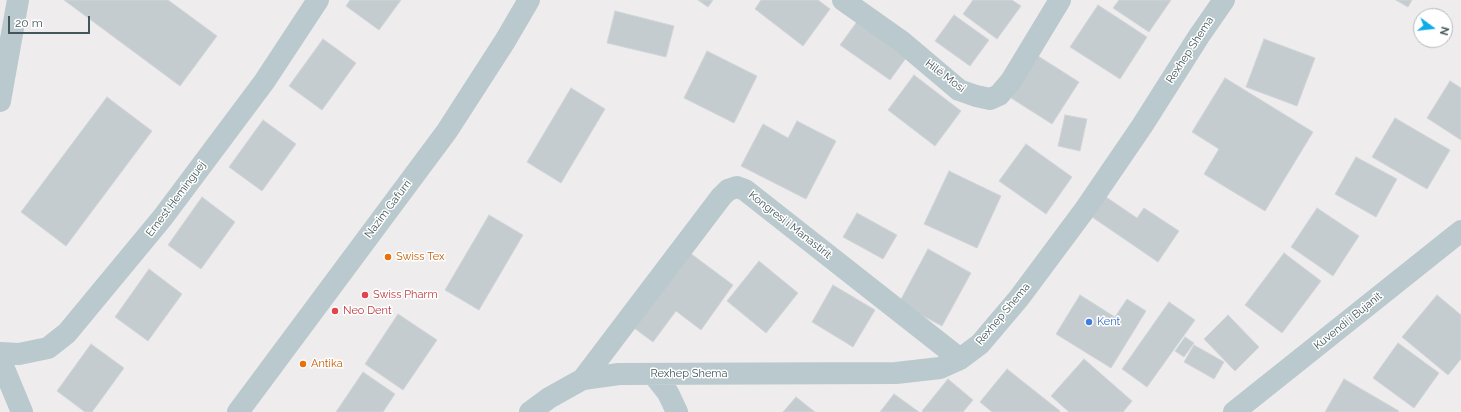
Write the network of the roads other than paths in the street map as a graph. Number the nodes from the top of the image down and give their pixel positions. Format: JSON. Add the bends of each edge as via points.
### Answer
{"nodes":[{"id":1,"x":18,"y":0,"type":"edge"},
{"id":2,"x":318,"y":0,"type":"edge"},
{"id":3,"x":529,"y":0,"type":"edge"},
{"id":4,"x":843,"y":0,"type":"edge"},
{"id":5,"x":1060,"y":0,"type":"edge"},
{"id":6,"x":1224,"y":0,"type":"edge"},
{"id":7,"x":0,"y":101,"type":"edge"},
{"id":8,"x":1461,"y":230,"type":"edge"},
{"id":9,"x":0,"y":353,"type":"edge"},
{"id":10,"x":0,"y":359,"type":"edge"},
{"id":11,"x":960,"y":359,"type":"junction"},
{"id":12,"x":653,"y":374,"type":"junction"},
{"id":13,"x":583,"y":379,"type":"junction"},
{"id":14,"x":22,"y":412,"type":"edge"},
{"id":15,"x":238,"y":412,"type":"edge"},
{"id":16,"x":530,"y":412,"type":"edge"},
{"id":17,"x":677,"y":412,"type":"edge"},
{"id":18,"x":1234,"y":412,"type":"edge"}],
"edges":[{"from":1,"to":7,"type":"street"},
{"from":2,"to":9,"type":"street","name":"Ernest Heminguej","via":[[264,82],[163,217],[67,333],[48,348],[19,354]]},
{"from":3,"to":15,"type":"street","name":"Nazim Gafurri","via":[[447,130]]},
{"from":4,"to":5,"type":"street","name":"Hilë Mosi","via":[[901,40],[959,90],[990,99],[999,95],[1011,81]]},
{"from":6,"to":11,"type":"street","name":"Rexhep Shema","via":[[1086,208],[1019,298],[980,344]]},
{"from":8,"to":18,"type":"street","name":"Kuvendi i Bujanit"},
{"from":10,"to":14,"type":"street"},
{"from":11,"to":12,"type":"street","name":"Rexhep Shema","via":[[940,368],[896,373]]},
{"from":11,"to":13,"type":"street","name":"Kongresi i Manastirit","via":[[745,190],[737,187],[728,190],[722,197]]},
{"from":12,"to":13,"type":"street","name":"Rexhep Shema","via":[[618,374]]},
{"from":12,"to":17,"type":"street","via":[[668,393]]},
{"from":13,"to":16,"type":"street","name":"Rexhep Shema"}]}
